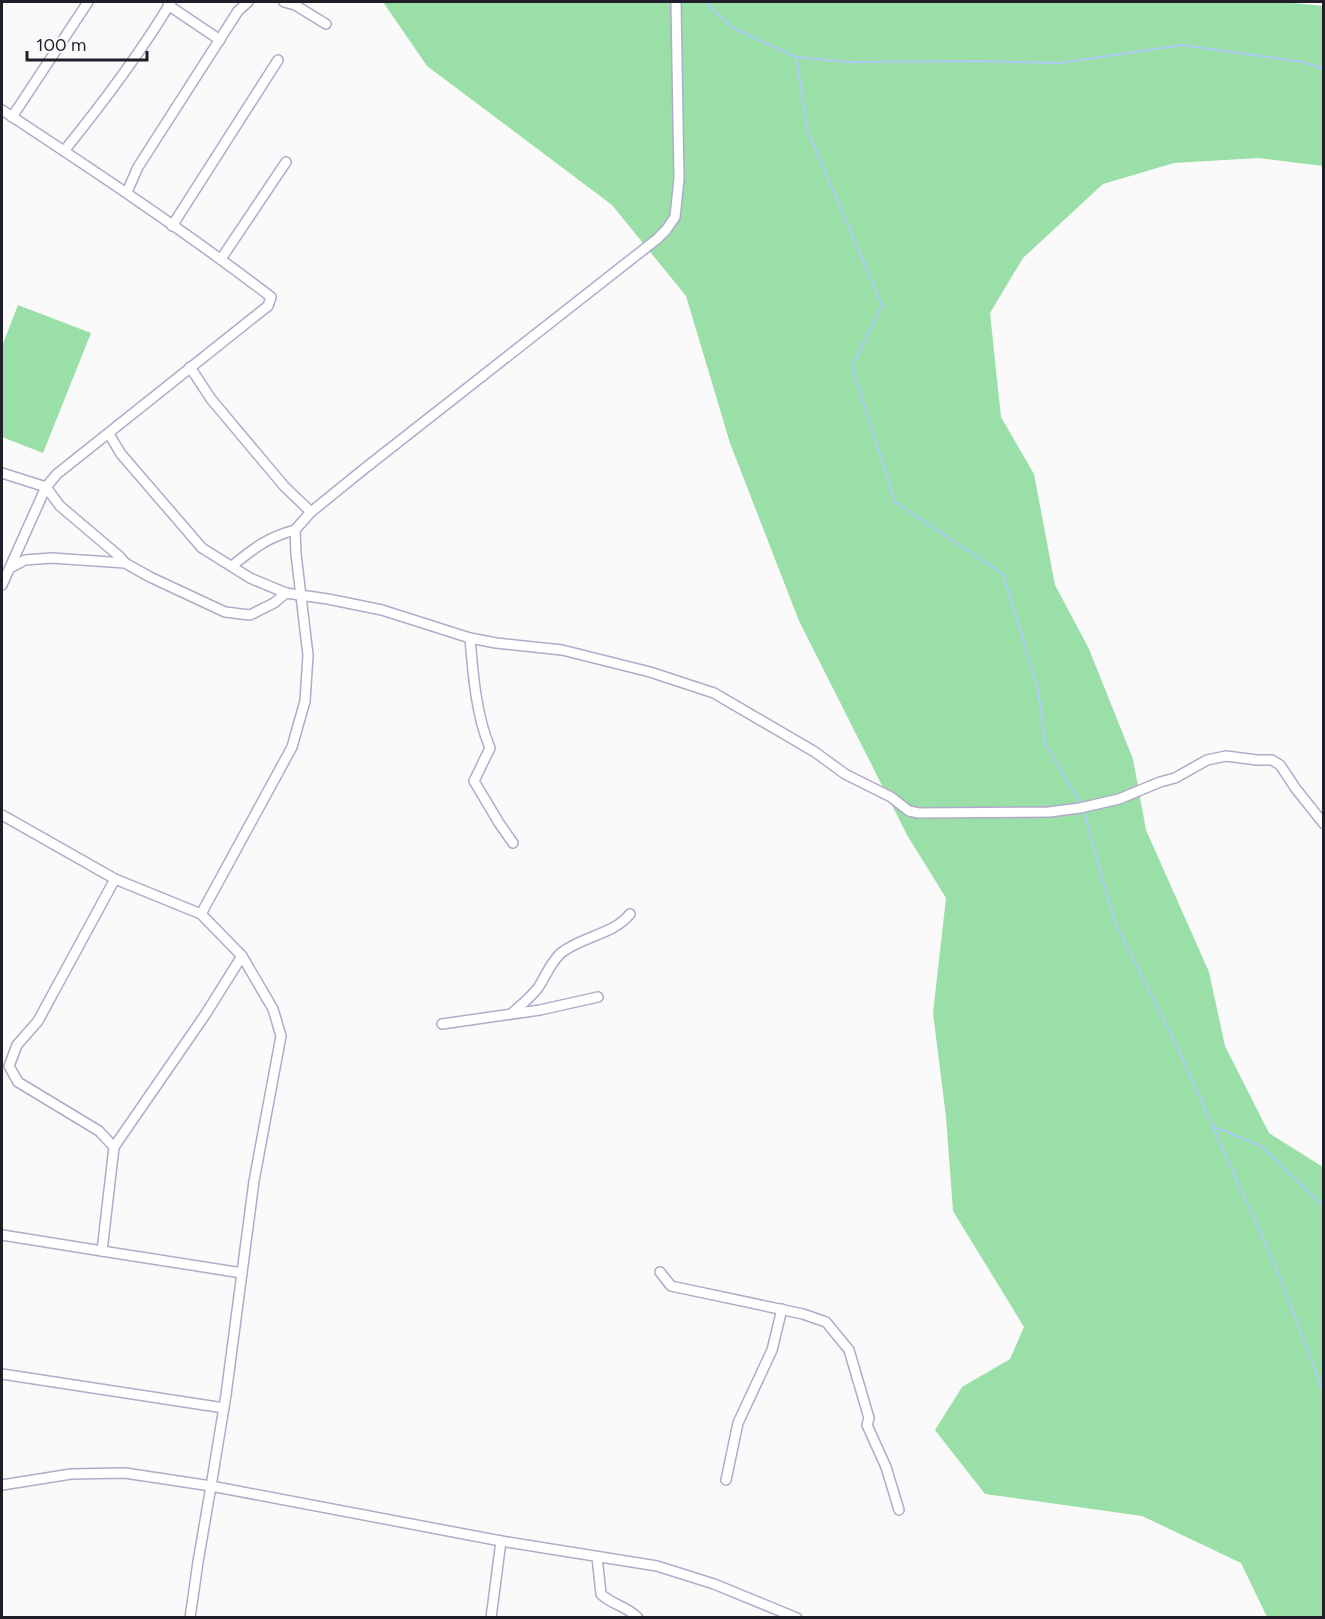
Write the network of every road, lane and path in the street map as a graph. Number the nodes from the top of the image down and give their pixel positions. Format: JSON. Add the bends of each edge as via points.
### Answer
{"nodes":[{"id":1,"x":88,"y":2,"type":"edge"},
{"id":2,"x":248,"y":2,"type":"edge"},
{"id":3,"x":284,"y":2,"type":"edge"},
{"id":4,"x":676,"y":2,"type":"edge"},
{"id":5,"x":170,"y":3,"type":"edge"},
{"id":6,"x":326,"y":24,"type":"dead end"},
{"id":7,"x":220,"y":40,"type":"junction"},
{"id":8,"x":278,"y":60,"type":"dead end"},
{"id":9,"x":2,"y":110,"type":"edge"},
{"id":10,"x":12,"y":117,"type":"junction"},
{"id":11,"x":64,"y":151,"type":"junction"},
{"id":12,"x":286,"y":162,"type":"dead end"},
{"id":13,"x":127,"y":192,"type":"junction"},
{"id":14,"x":172,"y":225,"type":"junction"},
{"id":15,"x":221,"y":259,"type":"junction"},
{"id":16,"x":190,"y":367,"type":"junction"},
{"id":17,"x":109,"y":434,"type":"junction"},
{"id":18,"x":2,"y":473,"type":"edge"},
{"id":19,"x":46,"y":487,"type":"junction"},
{"id":20,"x":311,"y":512,"type":"junction"},
{"id":21,"x":295,"y":530,"type":"junction"},
{"id":22,"x":125,"y":563,"type":"junction"},
{"id":23,"x":232,"y":566,"type":"junction"},
{"id":24,"x":10,"y":568,"type":"junction"},
{"id":25,"x":2,"y":585,"type":"edge"},
{"id":26,"x":286,"y":593,"type":"junction"},
{"id":27,"x":300,"y":594,"type":"junction"},
{"id":28,"x":471,"y":638,"type":"junction"},
{"id":29,"x":2,"y":815,"type":"edge"},
{"id":30,"x":1323,"y":824,"type":"edge"},
{"id":31,"x":513,"y":843,"type":"dead end"},
{"id":32,"x":115,"y":879,"type":"junction"},
{"id":33,"x":201,"y":914,"type":"junction"},
{"id":34,"x":630,"y":914,"type":"dead end"},
{"id":35,"x":242,"y":956,"type":"junction"},
{"id":36,"x":598,"y":997,"type":"dead end"},
{"id":37,"x":511,"y":1014,"type":"junction"},
{"id":38,"x":442,"y":1024,"type":"dead end"},
{"id":39,"x":114,"y":1147,"type":"junction"},
{"id":40,"x":2,"y":1235,"type":"edge"},
{"id":41,"x":102,"y":1251,"type":"junction"},
{"id":42,"x":660,"y":1272,"type":"dead end"},
{"id":43,"x":242,"y":1273,"type":"junction"},
{"id":44,"x":782,"y":1309,"type":"junction"},
{"id":45,"x":2,"y":1374,"type":"edge"},
{"id":46,"x":224,"y":1408,"type":"junction"},
{"id":47,"x":726,"y":1480,"type":"dead end"},
{"id":48,"x":2,"y":1485,"type":"edge"},
{"id":49,"x":211,"y":1486,"type":"junction"},
{"id":50,"x":899,"y":1510,"type":"dead end"},
{"id":51,"x":501,"y":1541,"type":"junction"},
{"id":52,"x":597,"y":1557,"type":"junction"},
{"id":53,"x":190,"y":1617,"type":"edge"},
{"id":54,"x":491,"y":1617,"type":"edge"},
{"id":55,"x":638,"y":1617,"type":"edge"},
{"id":56,"x":797,"y":1617,"type":"edge"}],
"edges":[{"from":1,"to":10,"type":"street"},
{"from":2,"to":7,"type":"street"},
{"from":3,"to":6,"type":"street"},
{"from":4,"to":20,"type":"street","via":[[679,179],[675,217],[666,230]]},
{"from":5,"to":7,"type":"street"},
{"from":5,"to":11,"type":"street"},
{"from":7,"to":13,"type":"street","via":[[138,167]]},
{"from":8,"to":14,"type":"street"},
{"from":9,"to":10,"type":"street"},
{"from":10,"to":11,"type":"street"},
{"from":11,"to":13,"type":"street"},
{"from":12,"to":15,"type":"street"},
{"from":13,"to":14,"type":"street"},
{"from":14,"to":15,"type":"street"},
{"from":15,"to":16,"type":"street","via":[[272,297],[268,306]]},
{"from":16,"to":17,"type":"street"},
{"from":16,"to":20,"type":"street","via":[[211,399]]},
{"from":17,"to":19,"type":"street"},
{"from":17,"to":23,"type":"street","via":[[121,454],[202,548]]},
{"from":18,"to":19,"type":"street"},
{"from":19,"to":22,"type":"street","via":[[60,506]]},
{"from":19,"to":24,"type":"street"},
{"from":20,"to":21,"type":"street"},
{"from":21,"to":23,"type":"street","via":[[274,536]]},
{"from":21,"to":27,"type":"street"},
{"from":22,"to":24,"type":"street","via":[[52,558],[25,560]]},
{"from":22,"to":26,"type":"street","via":[[225,612],[250,615]]},
{"from":23,"to":26,"type":"street"},
{"from":24,"to":25,"type":"street"},
{"from":26,"to":27,"type":"street"},
{"from":27,"to":28,"type":"street","via":[[382,610]]},
{"from":27,"to":33,"type":"street","via":[[308,655],[305,701],[292,747]]},
{"from":28,"to":30,"type":"street","via":[[562,650],[714,693],[845,774],[918,813],[1049,812],[1080,808],[1119,799],[1175,778],[1207,760],[1226,756],[1272,760],[1280,765]]},
{"from":28,"to":31,"type":"street","via":[[477,702],[490,748],[474,781]]},
{"from":29,"to":32,"type":"street"},
{"from":32,"to":33,"type":"street"},
{"from":32,"to":39,"type":"street","via":[[38,1021],[17,1045],[9,1066],[18,1082],[99,1131]]},
{"from":33,"to":35,"type":"street"},
{"from":34,"to":37,"type":"street","via":[[610,930],[562,952],[537,989]]},
{"from":35,"to":39,"type":"street"},
{"from":35,"to":43,"type":"street","via":[[273,1009],[281,1036]]},
{"from":36,"to":37,"type":"street"},
{"from":37,"to":38,"type":"street"},
{"from":39,"to":41,"type":"street"},
{"from":40,"to":41,"type":"street"},
{"from":41,"to":43,"type":"street"},
{"from":42,"to":44,"type":"street","via":[[671,1286]]},
{"from":43,"to":46,"type":"street"},
{"from":44,"to":47,"type":"street","via":[[771,1350],[738,1423]]},
{"from":44,"to":50,"type":"street","via":[[826,1322],[849,1350],[868,1411],[867,1425]]},
{"from":45,"to":46,"type":"street"},
{"from":46,"to":49,"type":"street"},
{"from":48,"to":49,"type":"street","via":[[71,1474],[125,1473]]},
{"from":49,"to":51,"type":"street"},
{"from":49,"to":53,"type":"street"},
{"from":51,"to":52,"type":"street"},
{"from":51,"to":54,"type":"street"},
{"from":52,"to":55,"type":"street","via":[[601,1594]]},
{"from":52,"to":56,"type":"street","via":[[668,1570]]}]}
